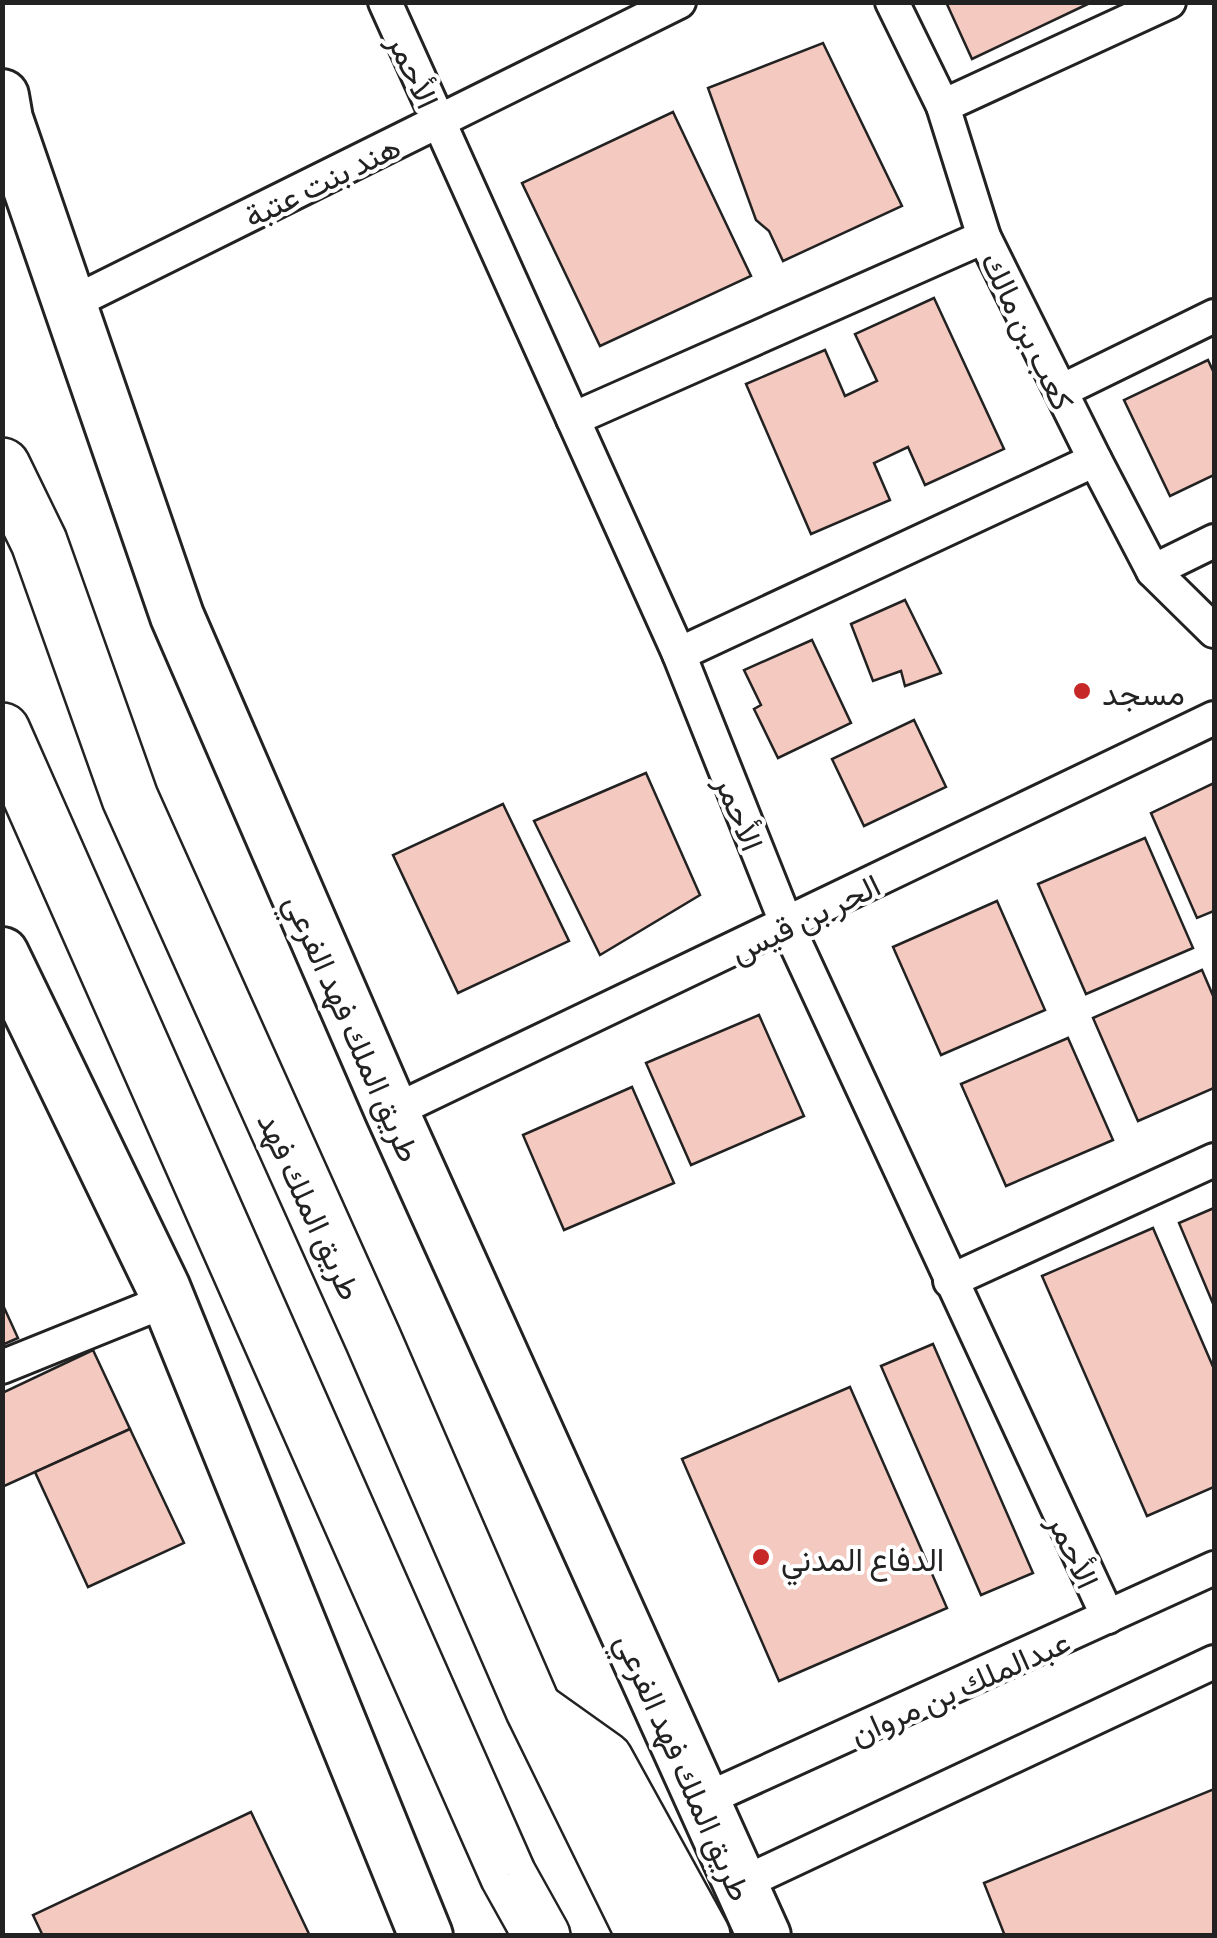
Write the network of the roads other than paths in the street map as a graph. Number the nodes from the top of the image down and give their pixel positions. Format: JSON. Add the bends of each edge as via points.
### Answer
{"nodes":[{"id":1,"x":385,"y":2,"type":"edge"},
{"id":2,"x":679,"y":2,"type":"edge"},
{"id":3,"x":892,"y":2,"type":"edge"},
{"id":4,"x":1169,"y":2,"type":"edge"},
{"id":5,"x":2,"y":96,"type":"edge"},
{"id":6,"x":943,"y":106,"type":"junction"},
{"id":7,"x":439,"y":120,"type":"junction"},
{"id":8,"x":984,"y":237,"type":"junction"},
{"id":9,"x":72,"y":304,"type":"junction"},
{"id":10,"x":1214,"y":316,"type":"edge"},
{"id":11,"x":1060,"y":391,"type":"junction"},
{"id":12,"x":572,"y":418,"type":"junction"},
{"id":13,"x":2,"y":428,"type":"edge"},
{"id":14,"x":1095,"y":460,"type":"junction"},
{"id":15,"x":2,"y":466,"type":"edge"},
{"id":16,"x":1214,"y":541,"type":"edge"},
{"id":17,"x":39,"y":542,"type":"junction"},
{"id":18,"x":1153,"y":571,"type":"junction"},
{"id":19,"x":1214,"y":631,"type":"edge"},
{"id":20,"x":679,"y":654,"type":"junction"},
{"id":21,"x":1214,"y":718,"type":"edge"},
{"id":22,"x":2,"y":731,"type":"edge"},
{"id":23,"x":787,"y":925,"type":"junction"},
{"id":24,"x":2,"y":954,"type":"edge"},
{"id":25,"x":392,"y":1112,"type":"junction"},
{"id":26,"x":1214,"y":1160,"type":"edge"},
{"id":27,"x":950,"y":1281,"type":"junction"},
{"id":28,"x":168,"y":1300,"type":"junction"},
{"id":29,"x":2,"y":1366,"type":"edge"},
{"id":30,"x":1214,"y":1568,"type":"edge"},
{"id":31,"x":1108,"y":1617,"type":"junction"},
{"id":32,"x":1214,"y":1662,"type":"edge"},
{"id":33,"x":534,"y":1710,"type":"junction"},
{"id":34,"x":702,"y":1802,"type":"junction"},
{"id":35,"x":508,"y":1875,"type":"junction"},
{"id":36,"x":739,"y":1884,"type":"junction"},
{"id":37,"x":426,"y":1936,"type":"edge"},
{"id":38,"x":520,"y":1936,"type":"edge"},
{"id":39,"x":542,"y":1936,"type":"edge"},
{"id":40,"x":645,"y":1936,"type":"edge"},
{"id":41,"x":702,"y":1936,"type":"edge"},
{"id":42,"x":764,"y":1936,"type":"edge"}],
"edges":[{"from":1,"to":7,"type":"street","name":"الأحمر"},
{"from":2,"to":7,"type":"street","name":"هند بنت عتبة"},
{"from":3,"to":6,"type":"street","name":"كعب بن مالك"},
{"from":4,"to":6,"type":"street"},
{"from":5,"to":9,"type":"main road","name":"طريق الملك فهد الفرعي"},
{"from":6,"to":8,"type":"street","name":"كعب بن مالك"},
{"from":7,"to":9,"type":"street","name":"هند بنت عتبة"},
{"from":7,"to":12,"type":"street","name":"الأحمر"},
{"from":8,"to":11,"type":"street","name":"كعب بن مالك"},
{"from":8,"to":12,"type":"street"},
{"from":9,"to":25,"type":"main road","name":"طريق الملك فهد الفرعي","via":[[177,616]]},
{"from":10,"to":11,"type":"street"},
{"from":11,"to":14,"type":"street","name":"كعب بن مالك"},
{"from":12,"to":20,"type":"street","name":"الأحمر"},
{"from":13,"to":17,"type":"highway"},
{"from":14,"to":18,"type":"street","name":"كعب بن مالك"},
{"from":14,"to":20,"type":"street"},
{"from":15,"to":17,"type":"highway","name":"طريق الملك فهد"},
{"from":16,"to":18,"type":"street"},
{"from":17,"to":33,"type":"highway","name":"طريق الملك فهد","via":[[130,798]]},
{"from":18,"to":19,"type":"street","name":"كعب بن مالك"},
{"from":20,"to":23,"type":"street","name":"الأحمر"},
{"from":21,"to":23,"type":"street","name":"الحر بن قيس"},
{"from":22,"to":35,"type":"highway"},
{"from":23,"to":25,"type":"street","name":"الحر بن قيس"},
{"from":23,"to":27,"type":"street","name":"الأحمر"},
{"from":24,"to":28,"type":"main road"},
{"from":25,"to":34,"type":"main road","name":"طريق الملك فهد الفرعي"},
{"from":26,"to":27,"type":"street"},
{"from":27,"to":31,"type":"street","name":"الأحمر"},
{"from":28,"to":29,"type":"street"},
{"from":28,"to":37,"type":"main road"},
{"from":30,"to":31,"type":"street","name":"عبدالملك بن مروان"},
{"from":31,"to":34,"type":"street","name":"عبدالملك بن مروان"},
{"from":32,"to":36,"type":"street"},
{"from":33,"to":40,"type":"highway","name":"طريق الملك فهد"},
{"from":33,"to":41,"type":"highway","via":[[605,1760]]},
{"from":34,"to":36,"type":"main road","name":"طريق الملك فهد الفرعي"},
{"from":35,"to":38,"type":"highway"},
{"from":35,"to":39,"type":"highway"},
{"from":36,"to":42,"type":"main road","name":"طريق الملك فهد الفرعي"}]}
